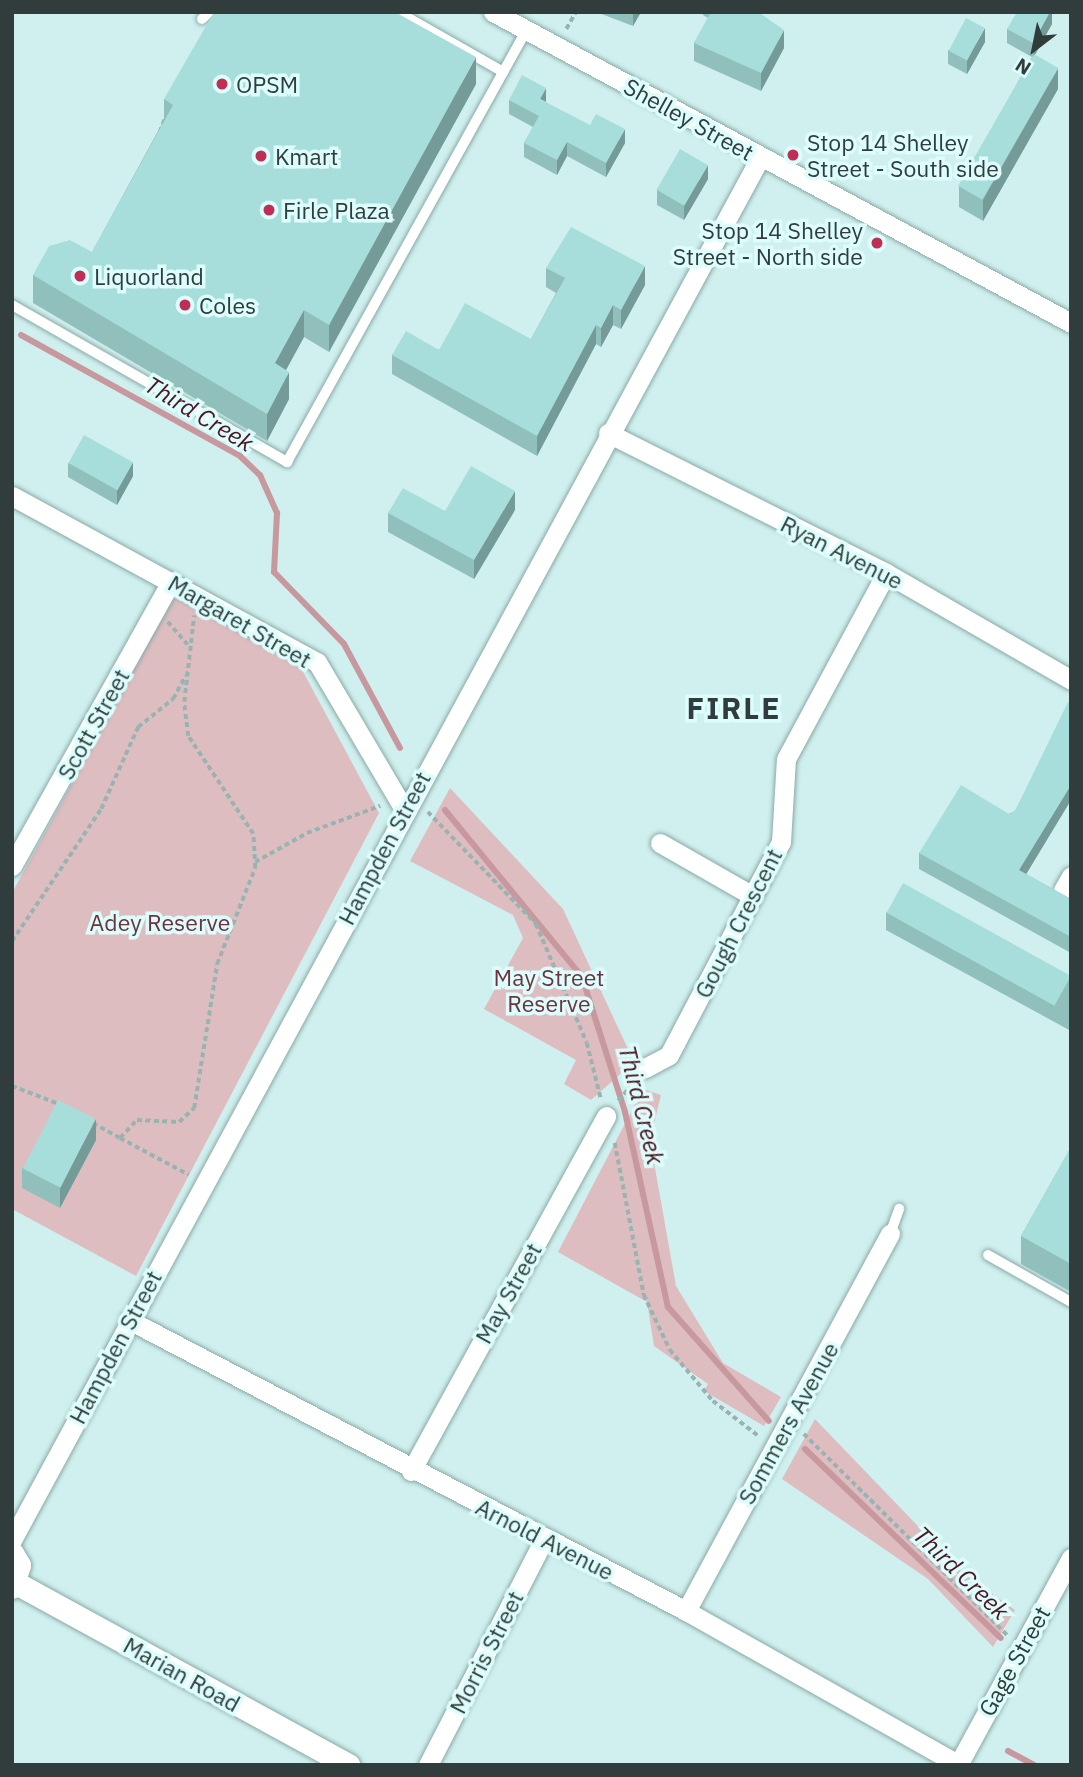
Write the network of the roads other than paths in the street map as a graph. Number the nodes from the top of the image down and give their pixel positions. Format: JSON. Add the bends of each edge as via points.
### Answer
{"nodes":[{"id":1,"x":398,"y":12,"type":"edge"},
{"id":2,"x":493,"y":12,"type":"edge"},
{"id":3,"x":526,"y":30,"type":"junction"},
{"id":4,"x":503,"y":72,"type":"junction"},
{"id":5,"x":760,"y":158,"type":"junction"},
{"id":6,"x":12,"y":305,"type":"edge"},
{"id":7,"x":1071,"y":323,"type":"edge"},
{"id":8,"x":608,"y":433,"type":"junction"},
{"id":9,"x":12,"y":496,"type":"edge"},
{"id":10,"x":886,"y":573,"type":"junction"},
{"id":11,"x":171,"y":581,"type":"junction"},
{"id":12,"x":1071,"y":680,"type":"edge"},
{"id":13,"x":408,"y":803,"type":"junction"},
{"id":14,"x":660,"y":843,"type":"dead end"},
{"id":15,"x":12,"y":866,"type":"edge"},
{"id":16,"x":753,"y":896,"type":"junction"},
{"id":17,"x":645,"y":1068,"type":"road end"},
{"id":18,"x":606,"y":1116,"type":"road end"},
{"id":19,"x":899,"y":1209,"type":"dead end"},
{"id":20,"x":890,"y":1234,"type":"joint"},
{"id":21,"x":988,"y":1255,"type":"dead end"},
{"id":22,"x":1071,"y":1302,"type":"edge"},
{"id":23,"x":130,"y":1320,"type":"junction"},
{"id":24,"x":411,"y":1471,"type":"junction"},
{"id":25,"x":544,"y":1539,"type":"junction"},
{"id":26,"x":12,"y":1540,"type":"edge"},
{"id":27,"x":12,"y":1553,"type":"edge"},
{"id":28,"x":1071,"y":1558,"type":"edge"},
{"id":29,"x":14,"y":1585,"type":"edge"},
{"id":30,"x":686,"y":1611,"type":"junction"},
{"id":31,"x":958,"y":1764,"type":"edge"},
{"id":32,"x":349,"y":1765,"type":"edge"},
{"id":33,"x":428,"y":1765,"type":"edge"}],
"edges":[{"from":1,"to":4,"type":"lane"},
{"from":2,"to":3,"type":"street","name":"Shelley Street"},
{"from":3,"to":4,"type":"lane"},
{"from":3,"to":5,"type":"street","name":"Shelley Street"},
{"from":4,"to":6,"type":"lane","via":[[287,462]]},
{"from":5,"to":7,"type":"street","name":"Shelley Street"},
{"from":5,"to":8,"type":"street","name":"Hampden Street"},
{"from":8,"to":10,"type":"street","name":"Ryan Avenue"},
{"from":8,"to":13,"type":"street","name":"Hampden Street"},
{"from":9,"to":11,"type":"street","name":"Margaret Street"},
{"from":10,"to":12,"type":"street","name":"Ryan Avenue"},
{"from":10,"to":16,"type":"street","name":"Gough Crescent","via":[[786,759],[781,842]]},
{"from":11,"to":13,"type":"street","name":"Margaret Street","via":[[317,662]]},
{"from":11,"to":15,"type":"street","name":"Scott Street"},
{"from":13,"to":23,"type":"street","name":"Hampden Street"},
{"from":14,"to":16,"type":"street"},
{"from":16,"to":17,"type":"street","name":"Gough Crescent","via":[[669,1055]]},
{"from":18,"to":24,"type":"street","name":"May Street"},
{"from":19,"to":20,"type":"lane"},
{"from":20,"to":30,"type":"street","name":"Sommers Avenue"},
{"from":21,"to":22,"type":"lane"},
{"from":23,"to":24,"type":"street","name":"Arnold Avenue"},
{"from":23,"to":26,"type":"street","name":"Hampden Street"},
{"from":24,"to":25,"type":"street","name":"Arnold Avenue"},
{"from":25,"to":30,"type":"street","name":"Arnold Avenue"},
{"from":25,"to":33,"type":"street","name":"Morris Street"},
{"from":27,"to":29,"type":"street","via":[[19,1565]]},
{"from":28,"to":31,"type":"street","name":"Gage Street"},
{"from":29,"to":32,"type":"street","name":"Marian Road"},
{"from":30,"to":31,"type":"street","name":"Arnold Avenue"}]}
